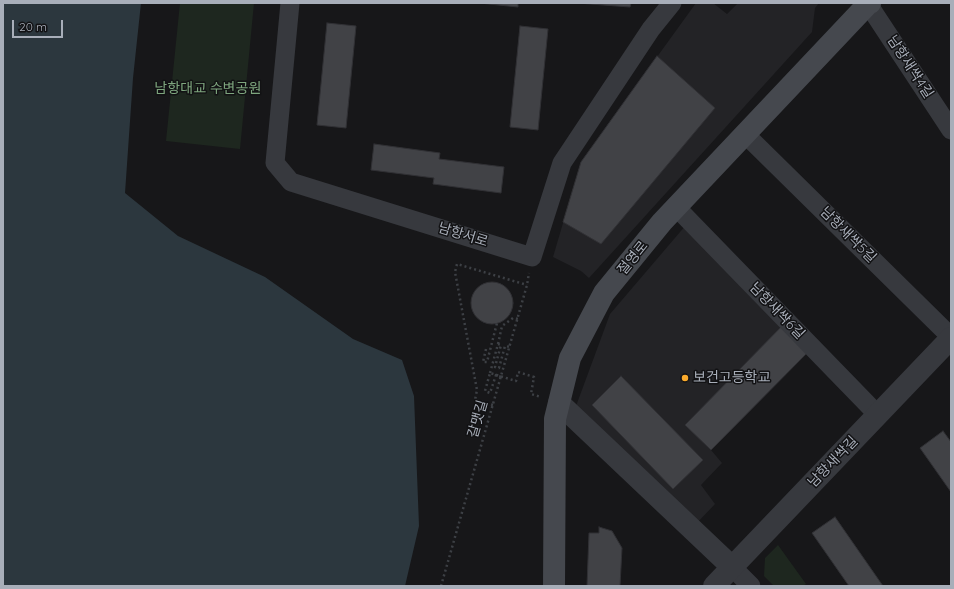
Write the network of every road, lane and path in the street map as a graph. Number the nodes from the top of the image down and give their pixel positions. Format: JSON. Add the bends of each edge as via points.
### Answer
{"nodes":[{"id":1,"x":290,"y":3,"type":"edge"},
{"id":2,"x":672,"y":3,"type":"edge"},
{"id":3,"x":869,"y":3,"type":"edge"},
{"id":4,"x":951,"y":130,"type":"edge"},
{"id":5,"x":745,"y":134,"type":"junction"},
{"id":6,"x":676,"y":207,"type":"junction"},
{"id":7,"x":532,"y":257,"type":"junction"},
{"id":8,"x":528,"y":285,"type":"junction"},
{"id":9,"x":518,"y":319,"type":"junction"},
{"id":10,"x":496,"y":323,"type":"dead end"},
{"id":11,"x":951,"y":337,"type":"edge"},
{"id":12,"x":498,"y":344,"type":"junction"},
{"id":13,"x":510,"y":347,"type":"junction"},
{"id":14,"x":486,"y":349,"type":"dead end"},
{"id":15,"x":490,"y":373,"type":"junction"},
{"id":16,"x":501,"y":377,"type":"junction"},
{"id":17,"x":549,"y":400,"type":"junction"},
{"id":18,"x":493,"y":405,"type":"junction"},
{"id":19,"x":878,"y":415,"type":"junction"},
{"id":20,"x":732,"y":567,"type":"junction"},
{"id":21,"x":440,"y":586,"type":"edge"},
{"id":22,"x":554,"y":586,"type":"edge"},
{"id":23,"x":714,"y":586,"type":"edge"},
{"id":24,"x":752,"y":586,"type":"edge"}],
"edges":[{"from":1,"to":7,"type":"street","name":"남항서로","via":[[275,163],[291,182]]},
{"from":2,"to":7,"type":"street","via":[[651,29],[562,162]]},
{"from":3,"to":4,"type":"street","name":"남항새싹4길"},
{"from":3,"to":5,"type":"main road","name":"절영로"},
{"from":5,"to":6,"type":"main road","name":"절영로"},
{"from":5,"to":11,"type":"street","name":"남항새싹5길"},
{"from":6,"to":17,"type":"main road","name":"절영로","via":[[604,293]]},
{"from":6,"to":19,"type":"street","name":"남항새싹6길"},
{"from":7,"to":8,"type":"path","name":"갈맷길"},
{"from":8,"to":9,"type":"path","name":"갈맷길"},
{"from":8,"to":18,"type":"path","via":[[457,264],[455,272],[477,390],[475,400]]},
{"from":9,"to":12,"type":"path","via":[[512,318],[502,326]]},
{"from":9,"to":13,"type":"path","name":"갈맷길"},
{"from":10,"to":14,"type":"path","via":[[487,362],[483,362]]},
{"from":11,"to":19,"type":"street","name":"남항새싹길"},
{"from":12,"to":13,"type":"path","via":[[501,345],[496,367],[499,368],[505,346]]},
{"from":12,"to":15,"type":"path"},
{"from":13,"to":16,"type":"path","name":"갈맷길"},
{"from":15,"to":16,"type":"path","via":[[485,391],[490,393],[496,376]]},
{"from":15,"to":17,"type":"path","via":[[516,381],[518,372],[534,377],[532,394]]},
{"from":16,"to":18,"type":"path","name":"갈맷길"},
{"from":17,"to":20,"type":"street"},
{"from":17,"to":22,"type":"main road","name":"절영로","via":[[555,418]]},
{"from":18,"to":21,"type":"path","name":"갈맷길"},
{"from":19,"to":20,"type":"street","name":"남항새싹길"},
{"from":20,"to":23,"type":"street","name":"남항새싹길"},
{"from":20,"to":24,"type":"street"}]}
